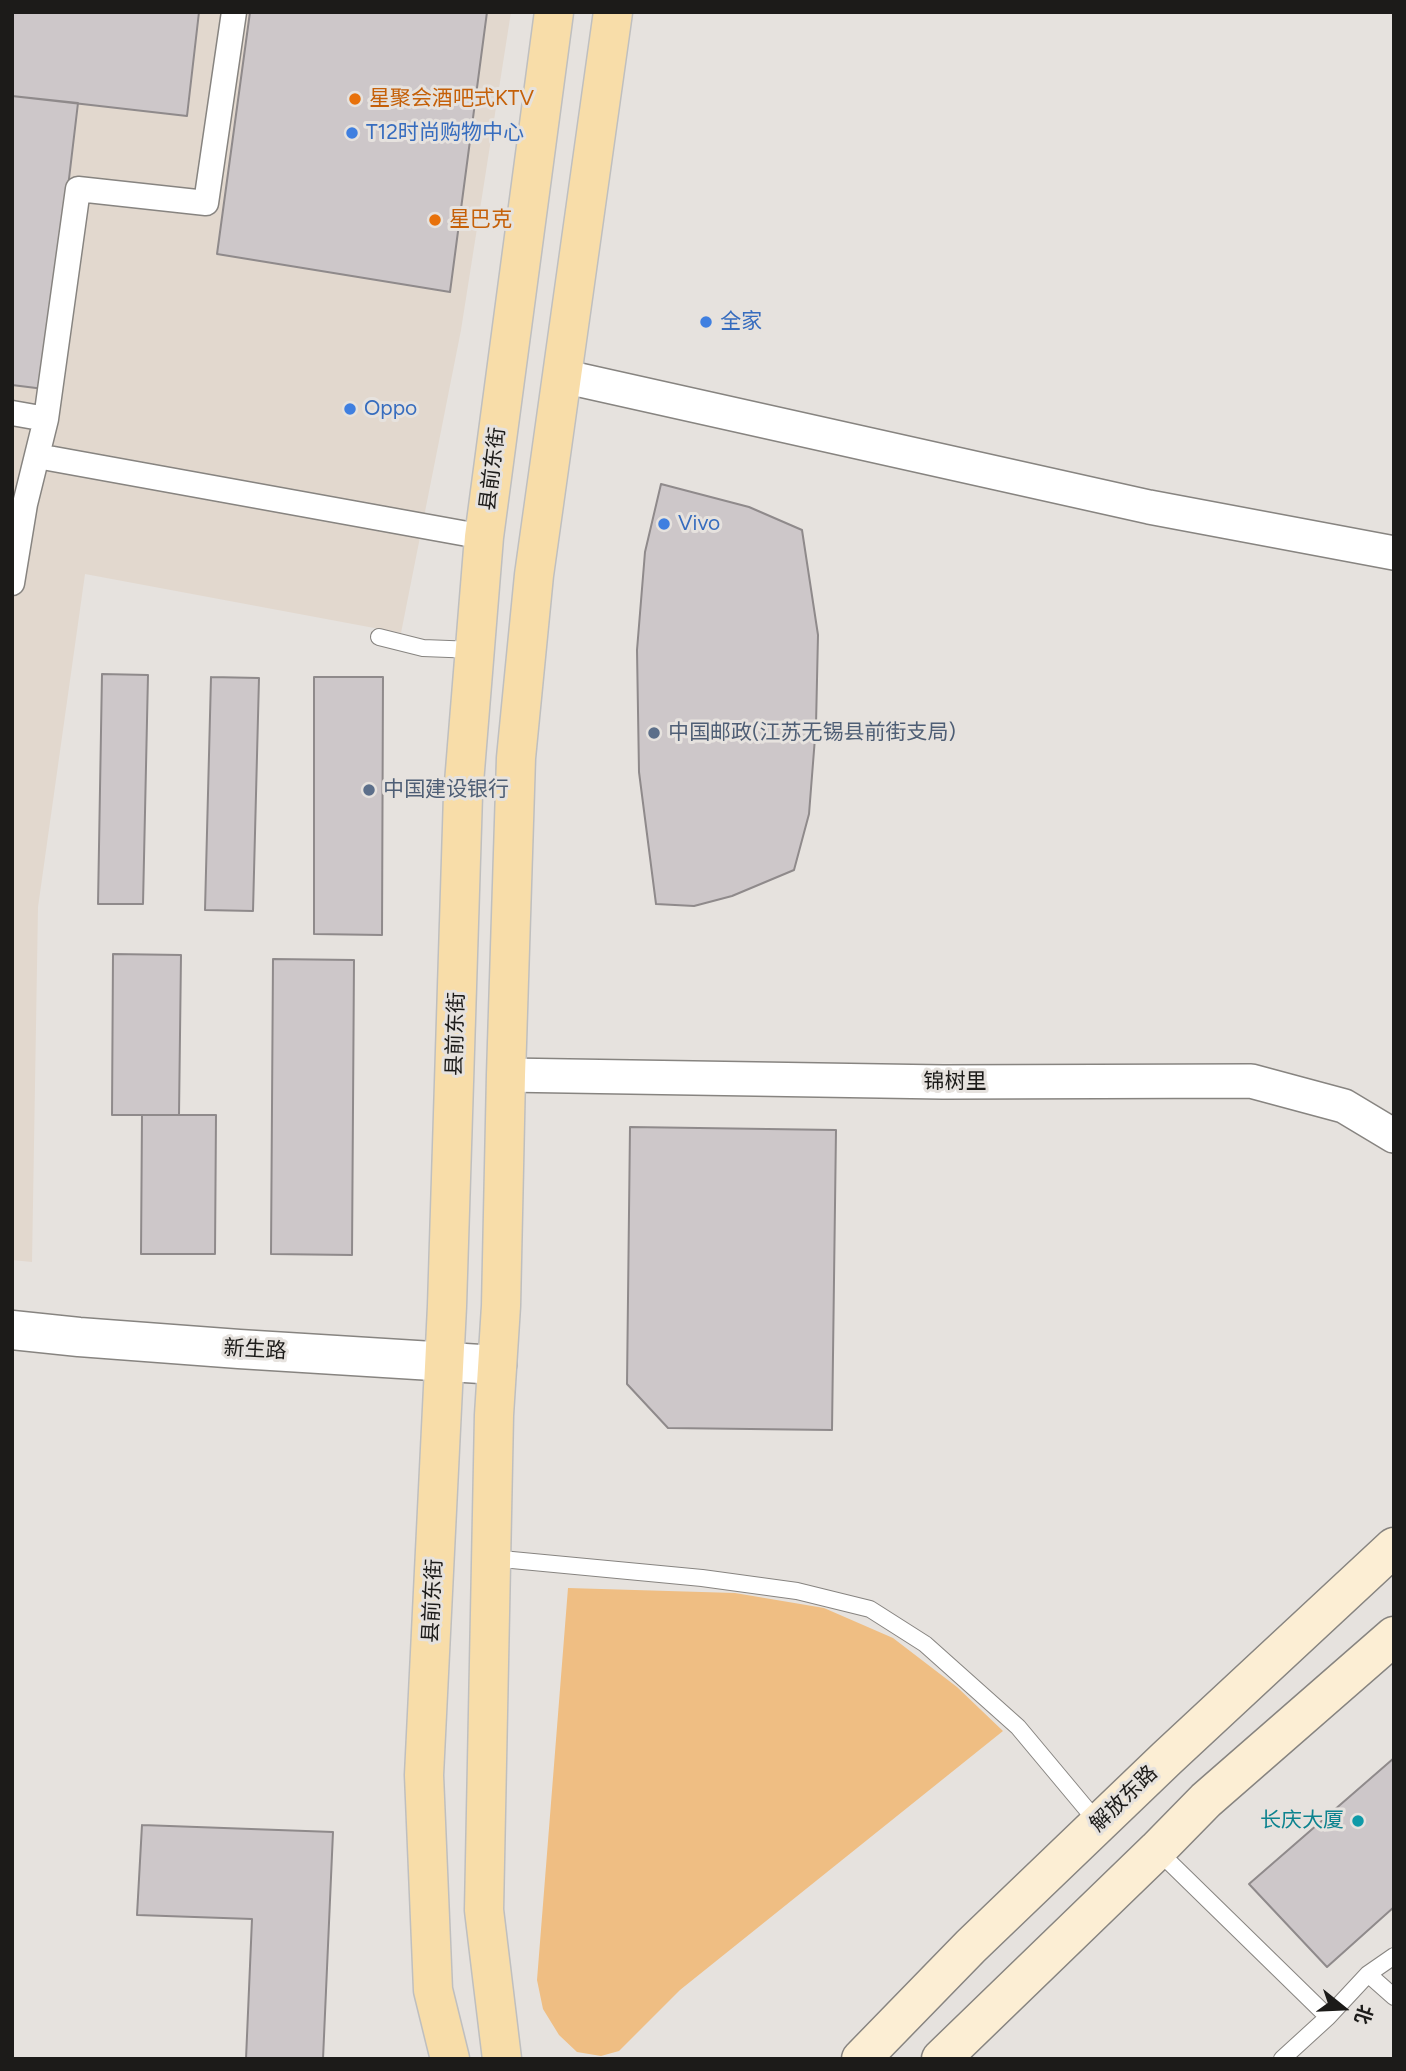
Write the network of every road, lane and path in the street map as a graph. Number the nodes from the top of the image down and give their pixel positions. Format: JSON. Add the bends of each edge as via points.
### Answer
{"nodes":[{"id":1,"x":234,"y":12,"type":"edge"},
{"id":2,"x":554,"y":12,"type":"edge"},
{"id":3,"x":613,"y":12,"type":"edge"},
{"id":4,"x":562,"y":376,"type":"junction"},
{"id":5,"x":12,"y":413,"type":"edge"},
{"id":6,"x":46,"y":419,"type":"junction"},
{"id":7,"x":37,"y":456,"type":"junction"},
{"id":8,"x":19,"y":503,"type":"edge"},
{"id":9,"x":484,"y":537,"type":"junction"},
{"id":10,"x":1394,"y":553,"type":"edge"},
{"id":11,"x":12,"y":583,"type":"edge"},
{"id":12,"x":379,"y":637,"type":"dead end"},
{"id":13,"x":475,"y":650,"type":"junction"},
{"id":14,"x":506,"y":1075,"type":"junction"},
{"id":15,"x":1394,"y":1136,"type":"edge"},
{"id":16,"x":12,"y":1330,"type":"edge"},
{"id":17,"x":445,"y":1361,"type":"junction"},
{"id":18,"x":497,"y":1364,"type":"junction"},
{"id":19,"x":1394,"y":1547,"type":"edge"},
{"id":20,"x":491,"y":1558,"type":"junction"},
{"id":21,"x":1394,"y":1636,"type":"edge"},
{"id":22,"x":1099,"y":1824,"type":"junction"},
{"id":23,"x":1157,"y":1850,"type":"junction"},
{"id":24,"x":1394,"y":1956,"type":"edge"},
{"id":25,"x":1368,"y":1974,"type":"junction"},
{"id":26,"x":1394,"y":1997,"type":"edge"},
{"id":27,"x":1328,"y":2017,"type":"junction"},
{"id":28,"x":450,"y":2059,"type":"edge"},
{"id":29,"x":502,"y":2059,"type":"edge"},
{"id":30,"x":861,"y":2059,"type":"edge"},
{"id":31,"x":941,"y":2059,"type":"edge"},
{"id":32,"x":1282,"y":2059,"type":"edge"}],
"edges":[{"from":1,"to":6,"type":"street","via":[[206,203],[78,189]]},
{"from":2,"to":9,"type":"main road","name":"县前东街"},
{"from":3,"to":4,"type":"main road"},
{"from":4,"to":10,"type":"street","via":[[1149,507]]},
{"from":4,"to":14,"type":"main road","via":[[534,575],[516,758]]},
{"from":5,"to":6,"type":"street"},
{"from":6,"to":7,"type":"street"},
{"from":7,"to":8,"type":"street"},
{"from":7,"to":9,"type":"street"},
{"from":8,"to":11,"type":"street"},
{"from":9,"to":13,"type":"main road","name":"县前东街"},
{"from":12,"to":13,"type":"lane","via":[[423,648]]},
{"from":13,"to":17,"type":"main road","name":"县前东街","via":[[463,795]]},
{"from":14,"to":15,"type":"street","name":"锦树里","via":[[1251,1081],[1344,1106]]},
{"from":14,"to":18,"type":"main road"},
{"from":16,"to":17,"type":"street","name":"新生路"},
{"from":17,"to":18,"type":"street","name":"新生路"},
{"from":17,"to":28,"type":"main road","name":"县前东街","via":[[424,1775],[433,1990]]},
{"from":18,"to":20,"type":"main road"},
{"from":19,"to":22,"type":"main road","name":"解放东路"},
{"from":20,"to":22,"type":"lane","via":[[702,1578],[797,1591],[870,1609],[925,1644],[1018,1727]]},
{"from":20,"to":29,"type":"main road","via":[[484,1910]]},
{"from":21,"to":23,"type":"main road","via":[[1206,1800]]},
{"from":22,"to":30,"type":"main road","name":"解放东路"},
{"from":23,"to":27,"type":"lane"},
{"from":23,"to":31,"type":"main road"},
{"from":24,"to":25,"type":"lane"},
{"from":25,"to":26,"type":"lane"},
{"from":25,"to":27,"type":"lane"},
{"from":27,"to":32,"type":"lane"}]}
